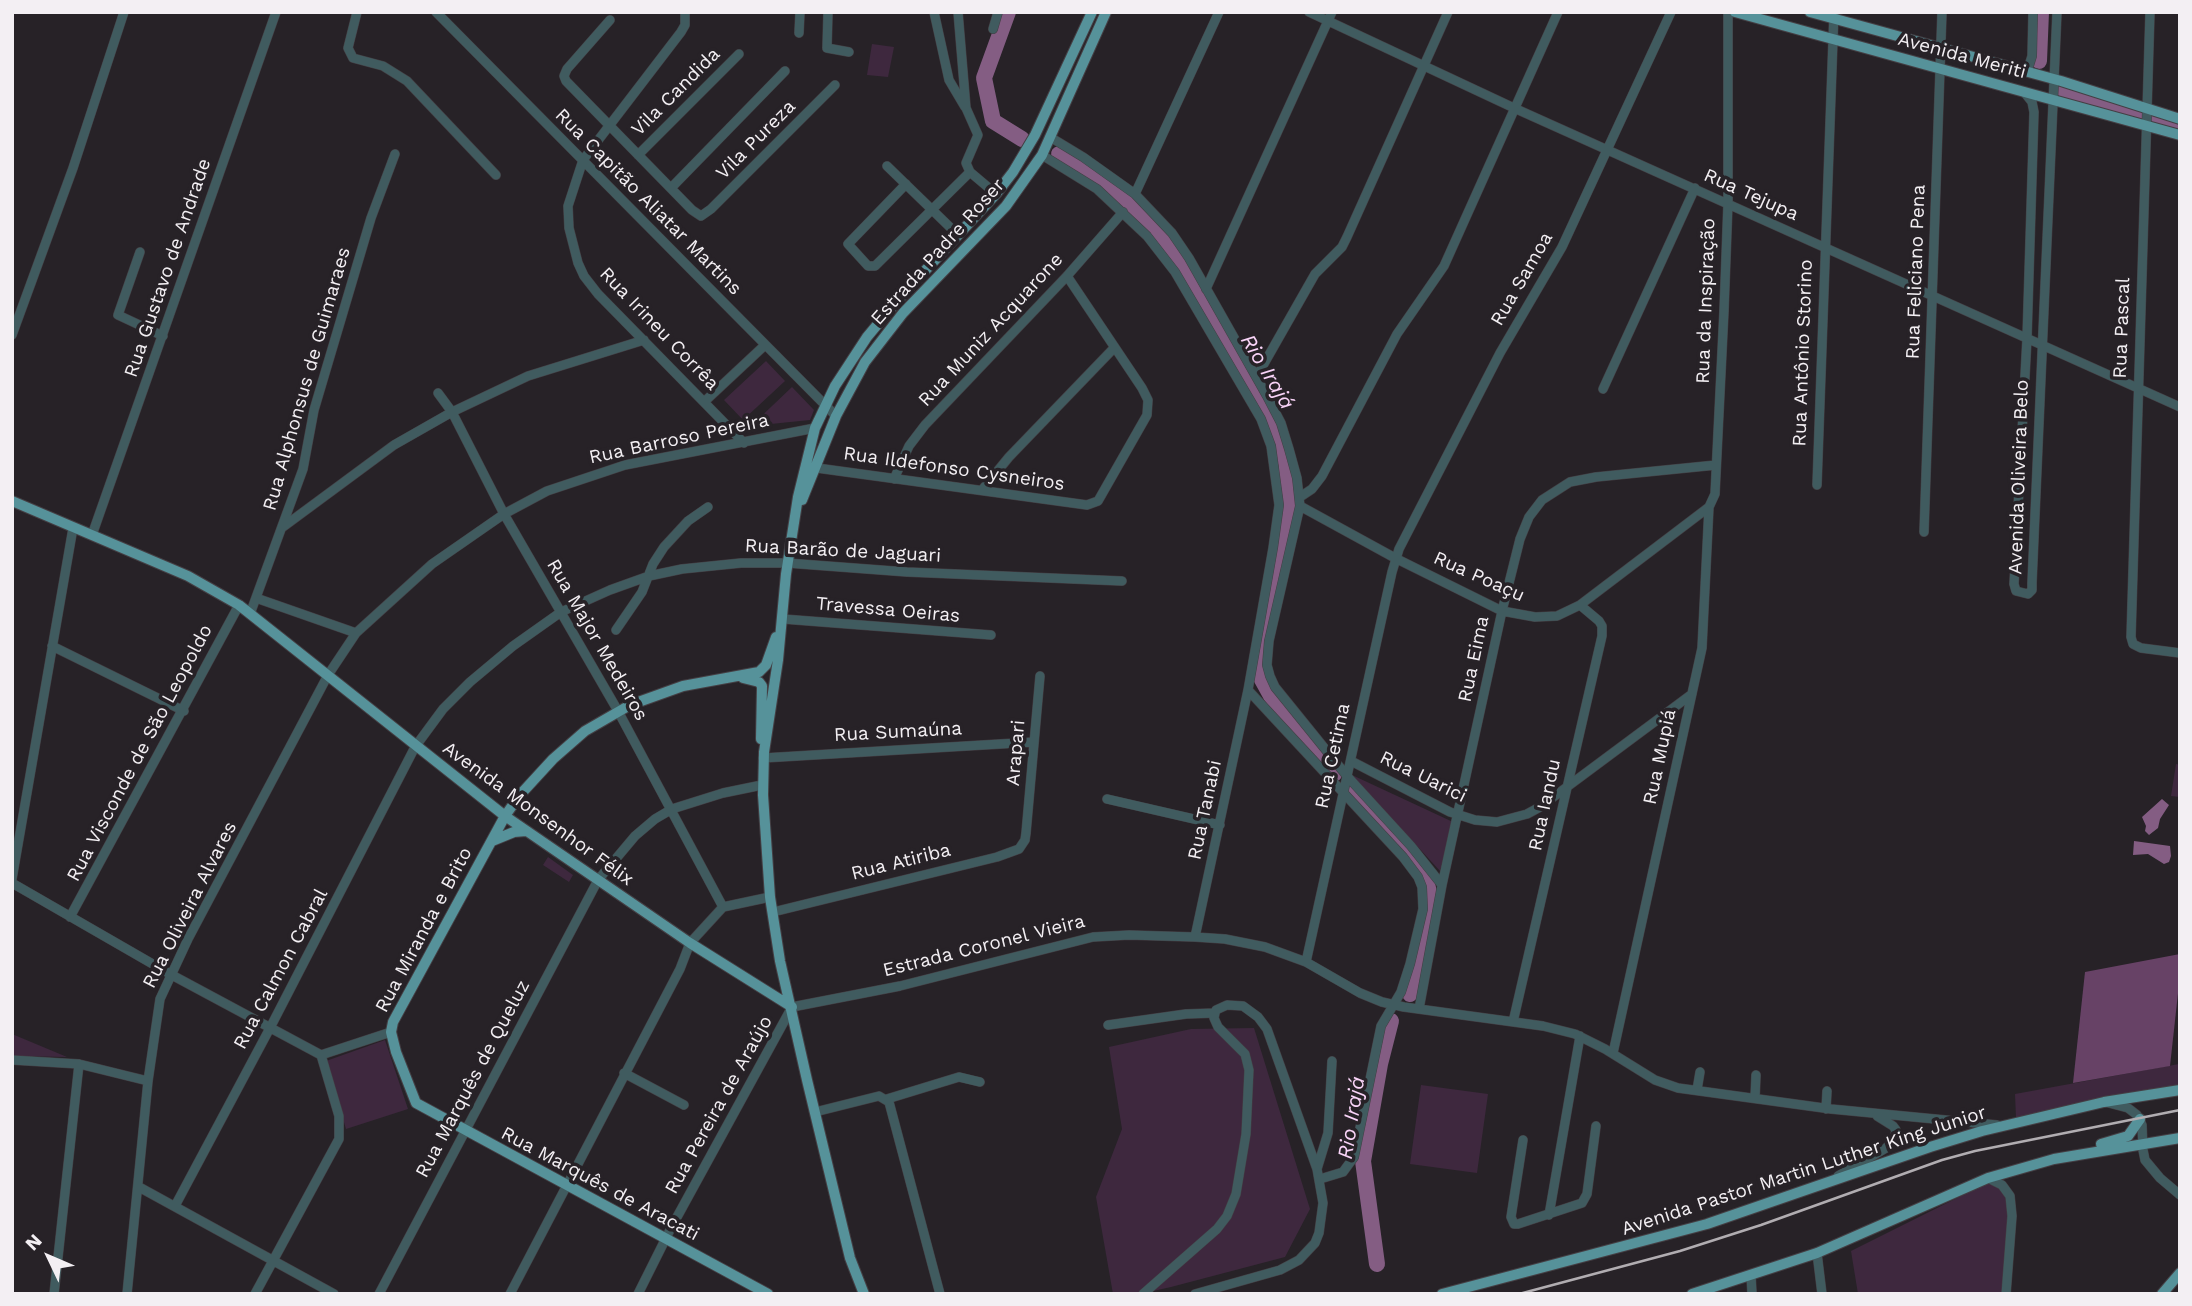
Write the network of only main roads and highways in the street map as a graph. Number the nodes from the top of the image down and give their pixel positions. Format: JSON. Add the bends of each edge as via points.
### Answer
{"nodes":[{"id":1,"x":1092,"y":12,"type":"edge"},
{"id":2,"x":1106,"y":12,"type":"edge"},
{"id":3,"x":1735,"y":12,"type":"edge"},
{"id":4,"x":1810,"y":12,"type":"edge"},
{"id":5,"x":1834,"y":15,"type":"edge"},
{"id":6,"x":2147,"y":117,"type":"junction"},
{"id":7,"x":2180,"y":119,"type":"edge"},
{"id":8,"x":2180,"y":135,"type":"edge"},
{"id":9,"x":12,"y":500,"type":"edge"},
{"id":10,"x":796,"y":515,"type":"junction"},
{"id":11,"x":783,"y":620,"type":"junction"},
{"id":12,"x":740,"y":677,"type":"junction"},
{"id":13,"x":764,"y":755,"type":"junction"},
{"id":14,"x":486,"y":802,"type":"junction"},
{"id":15,"x":505,"y":816,"type":"junction"},
{"id":16,"x":526,"y":831,"type":"junction"},
{"id":17,"x":492,"y":841,"type":"junction"},
{"id":18,"x":792,"y":1007,"type":"junction"},
{"id":19,"x":2180,"y":1090,"type":"edge"},
{"id":20,"x":416,"y":1103,"type":"joint"},
{"id":21,"x":2140,"y":1119,"type":"road end"},
{"id":22,"x":2180,"y":1138,"type":"edge"},
{"id":23,"x":1988,"y":1178,"type":"junction"},
{"id":24,"x":2180,"y":1273,"type":"edge"},
{"id":25,"x":1466,"y":1290,"type":"edge"},
{"id":26,"x":768,"y":1294,"type":"edge"},
{"id":27,"x":864,"y":1294,"type":"edge"},
{"id":28,"x":1442,"y":1294,"type":"edge"},
{"id":29,"x":1692,"y":1294,"type":"edge"},
{"id":30,"x":2162,"y":1294,"type":"edge"}],
"edges":[{"from":1,"to":10,"type":"main road","name":"Estrada Padre Roser","via":[[1023,157],[996,194],[897,301],[841,375],[815,428]]},
{"from":2,"to":10,"type":"main road","name":"Estrada Padre Roser","via":[[1042,155],[1024,182],[871,354],[836,416]]},
{"from":3,"to":6,"type":"main road","name":"Avenida Meriti","via":[[2022,91]]},
{"from":4,"to":5,"type":"main road","name":"Avenida Meriti"},
{"from":5,"to":6,"type":"main road","name":"Avenida Meriti","via":[[2054,79]]},
{"from":6,"to":7,"type":"main road","name":"Avenida Meriti"},
{"from":6,"to":8,"type":"main road","name":"Avenida Meriti"},
{"from":9,"to":14,"type":"main road","name":"Avenida Monsenhor Félix","via":[[188,576],[239,605]]},
{"from":10,"to":11,"type":"main road","name":"Estrada Padre Roser"},
{"from":11,"to":12,"type":"main road","via":[[766,665],[755,674]]},
{"from":11,"to":13,"type":"main road","name":"Estrada Padre Roser"},
{"from":12,"to":13,"type":"main road","via":[[762,686]]},
{"from":12,"to":15,"type":"main road","name":"Rua Miranda e Brito","via":[[683,687],[618,710],[553,759]]},
{"from":13,"to":18,"type":"main road","name":"Estrada Padre Roser","via":[[770,897]]},
{"from":14,"to":15,"type":"main road","name":"Avenida Monsenhor Félix"},
{"from":14,"to":17,"type":"main road","via":[[503,817]]},
{"from":15,"to":16,"type":"main road","name":"Avenida Monsenhor Félix"},
{"from":15,"to":17,"type":"main road","name":"Rua Miranda e Brito"},
{"from":16,"to":17,"type":"main road"},
{"from":16,"to":18,"type":"main road","name":"Avenida Monsenhor Félix"},
{"from":17,"to":20,"type":"main road","name":"Rua Miranda e Brito","via":[[393,1022],[396,1052]]},
{"from":18,"to":27,"type":"main road","via":[[850,1258]]},
{"from":19,"to":25,"type":"main road","name":"Avenida Pastor Martin Luther King Junior","via":[[2006,1125],[1707,1224]]},
{"from":20,"to":26,"type":"main road","name":"Rua Marquês de Aracati"},
{"from":21,"to":23,"type":"main road","via":[[2124,1138],[2029,1160]]},
{"from":22,"to":23,"type":"main road","via":[[2054,1159]]},
{"from":23,"to":29,"type":"main road","via":[[1817,1253]]},
{"from":24,"to":30,"type":"main road"},
{"from":25,"to":28,"type":"main road","name":"Avenida Pastor Martin Luther King Junior"}]}
